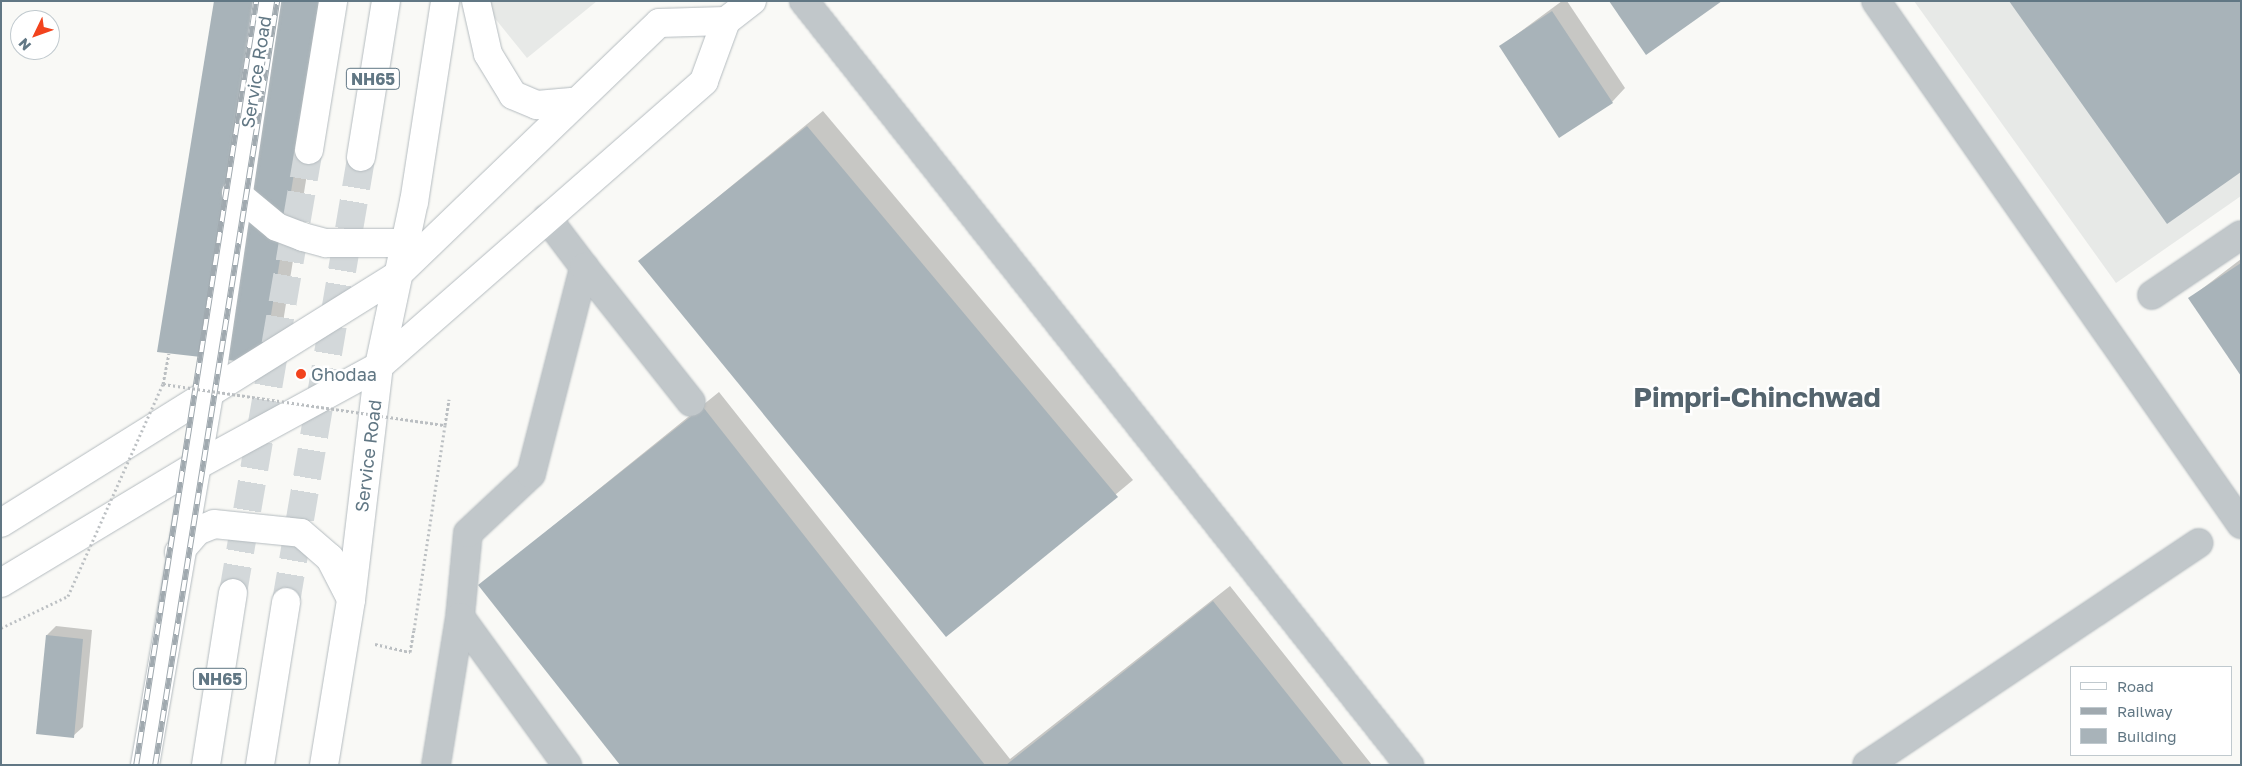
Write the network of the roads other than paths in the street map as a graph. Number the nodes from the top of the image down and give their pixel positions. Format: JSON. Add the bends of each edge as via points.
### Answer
{"nodes":[{"id":1,"x":267,"y":1,"type":"edge"},
{"id":2,"x":332,"y":1,"type":"edge"},
{"id":3,"x":386,"y":1,"type":"edge"},
{"id":4,"x":445,"y":1,"type":"edge"},
{"id":5,"x":476,"y":1,"type":"edge"},
{"id":6,"x":752,"y":1,"type":"edge"},
{"id":7,"x":804,"y":1,"type":"edge"},
{"id":8,"x":1876,"y":1,"type":"edge"},
{"id":9,"x":726,"y":21,"type":"junction"},
{"id":10,"x":574,"y":102,"type":"junction"},
{"id":11,"x":309,"y":150,"type":"tunnel mouth"},
{"id":12,"x":361,"y":157,"type":"tunnel mouth"},
{"id":13,"x":236,"y":193,"type":"junction"},
{"id":14,"x":547,"y":218,"type":"junction"},
{"id":15,"x":2241,"y":235,"type":"edge"},
{"id":16,"x":404,"y":243,"type":"junction"},
{"id":17,"x":584,"y":267,"type":"junction"},
{"id":18,"x":394,"y":277,"type":"junction"},
{"id":19,"x":2152,"y":295,"type":"dead end"},
{"id":20,"x":379,"y":366,"type":"junction"},
{"id":21,"x":209,"y":395,"type":"junction"},
{"id":22,"x":691,"y":402,"type":"dead end"},
{"id":23,"x":194,"y":467,"type":"junction"},
{"id":24,"x":1,"y":523,"type":"edge"},
{"id":25,"x":2241,"y":524,"type":"edge"},
{"id":26,"x":2198,"y":543,"type":"dead end"},
{"id":27,"x":179,"y":552,"type":"junction"},
{"id":28,"x":1,"y":583,"type":"edge"},
{"id":29,"x":233,"y":593,"type":"tunnel mouth"},
{"id":30,"x":351,"y":600,"type":"junction"},
{"id":31,"x":286,"y":602,"type":"tunnel mouth"},
{"id":32,"x":460,"y":618,"type":"junction"},
{"id":33,"x":145,"y":765,"type":"edge"},
{"id":34,"x":206,"y":765,"type":"edge"},
{"id":35,"x":260,"y":765,"type":"edge"},
{"id":36,"x":324,"y":765,"type":"edge"},
{"id":37,"x":436,"y":765,"type":"edge"},
{"id":38,"x":567,"y":765,"type":"edge"},
{"id":39,"x":1409,"y":765,"type":"edge"},
{"id":40,"x":1867,"y":765,"type":"edge"}],
"edges":[{"from":1,"to":13,"type":"main road","name":"Service Road"},
{"from":2,"to":11,"type":"main road","number":"NH65"},
{"from":3,"to":12,"type":"main road","number":"NH65"},
{"from":4,"to":16,"type":"main road","name":"Service Road"},
{"from":5,"to":10,"type":"main road","via":[[488,54],[513,95],[537,105]]},
{"from":6,"to":9,"type":"main road"},
{"from":7,"to":39,"type":"street"},
{"from":8,"to":25,"type":"street"},
{"from":9,"to":10,"type":"main road","via":[[659,23]]},
{"from":9,"to":14,"type":"main road","via":[[704,81]]},
{"from":10,"to":18,"type":"main road"},
{"from":13,"to":16,"type":"main road","via":[[277,226],[302,237],[326,243]]},
{"from":13,"to":21,"type":"main road","name":"Service Road"},
{"from":14,"to":17,"type":"street"},
{"from":14,"to":20,"type":"main road"},
{"from":15,"to":19,"type":"street"},
{"from":16,"to":18,"type":"main road","name":"Service Road"},
{"from":17,"to":22,"type":"street"},
{"from":17,"to":32,"type":"street","via":[[531,474],[468,533]]},
{"from":18,"to":20,"type":"main road","name":"Service Road"},
{"from":18,"to":21,"type":"main road"},
{"from":20,"to":23,"type":"main road"},
{"from":20,"to":30,"type":"main road","name":"Service Road"},
{"from":21,"to":23,"type":"main road","name":"Service Road"},
{"from":21,"to":24,"type":"main road"},
{"from":23,"to":27,"type":"main road","name":"Service Road"},
{"from":23,"to":28,"type":"main road"},
{"from":26,"to":40,"type":"street"},
{"from":27,"to":30,"type":"main road","via":[[197,531],[214,524],[301,533],[330,558]]},
{"from":27,"to":33,"type":"main road","name":"Service Road"},
{"from":29,"to":34,"type":"main road","number":"NH65"},
{"from":30,"to":36,"type":"main road","name":"Service Road"},
{"from":31,"to":35,"type":"main road","number":"NH65"},
{"from":32,"to":37,"type":"street"},
{"from":32,"to":38,"type":"street"}]}
